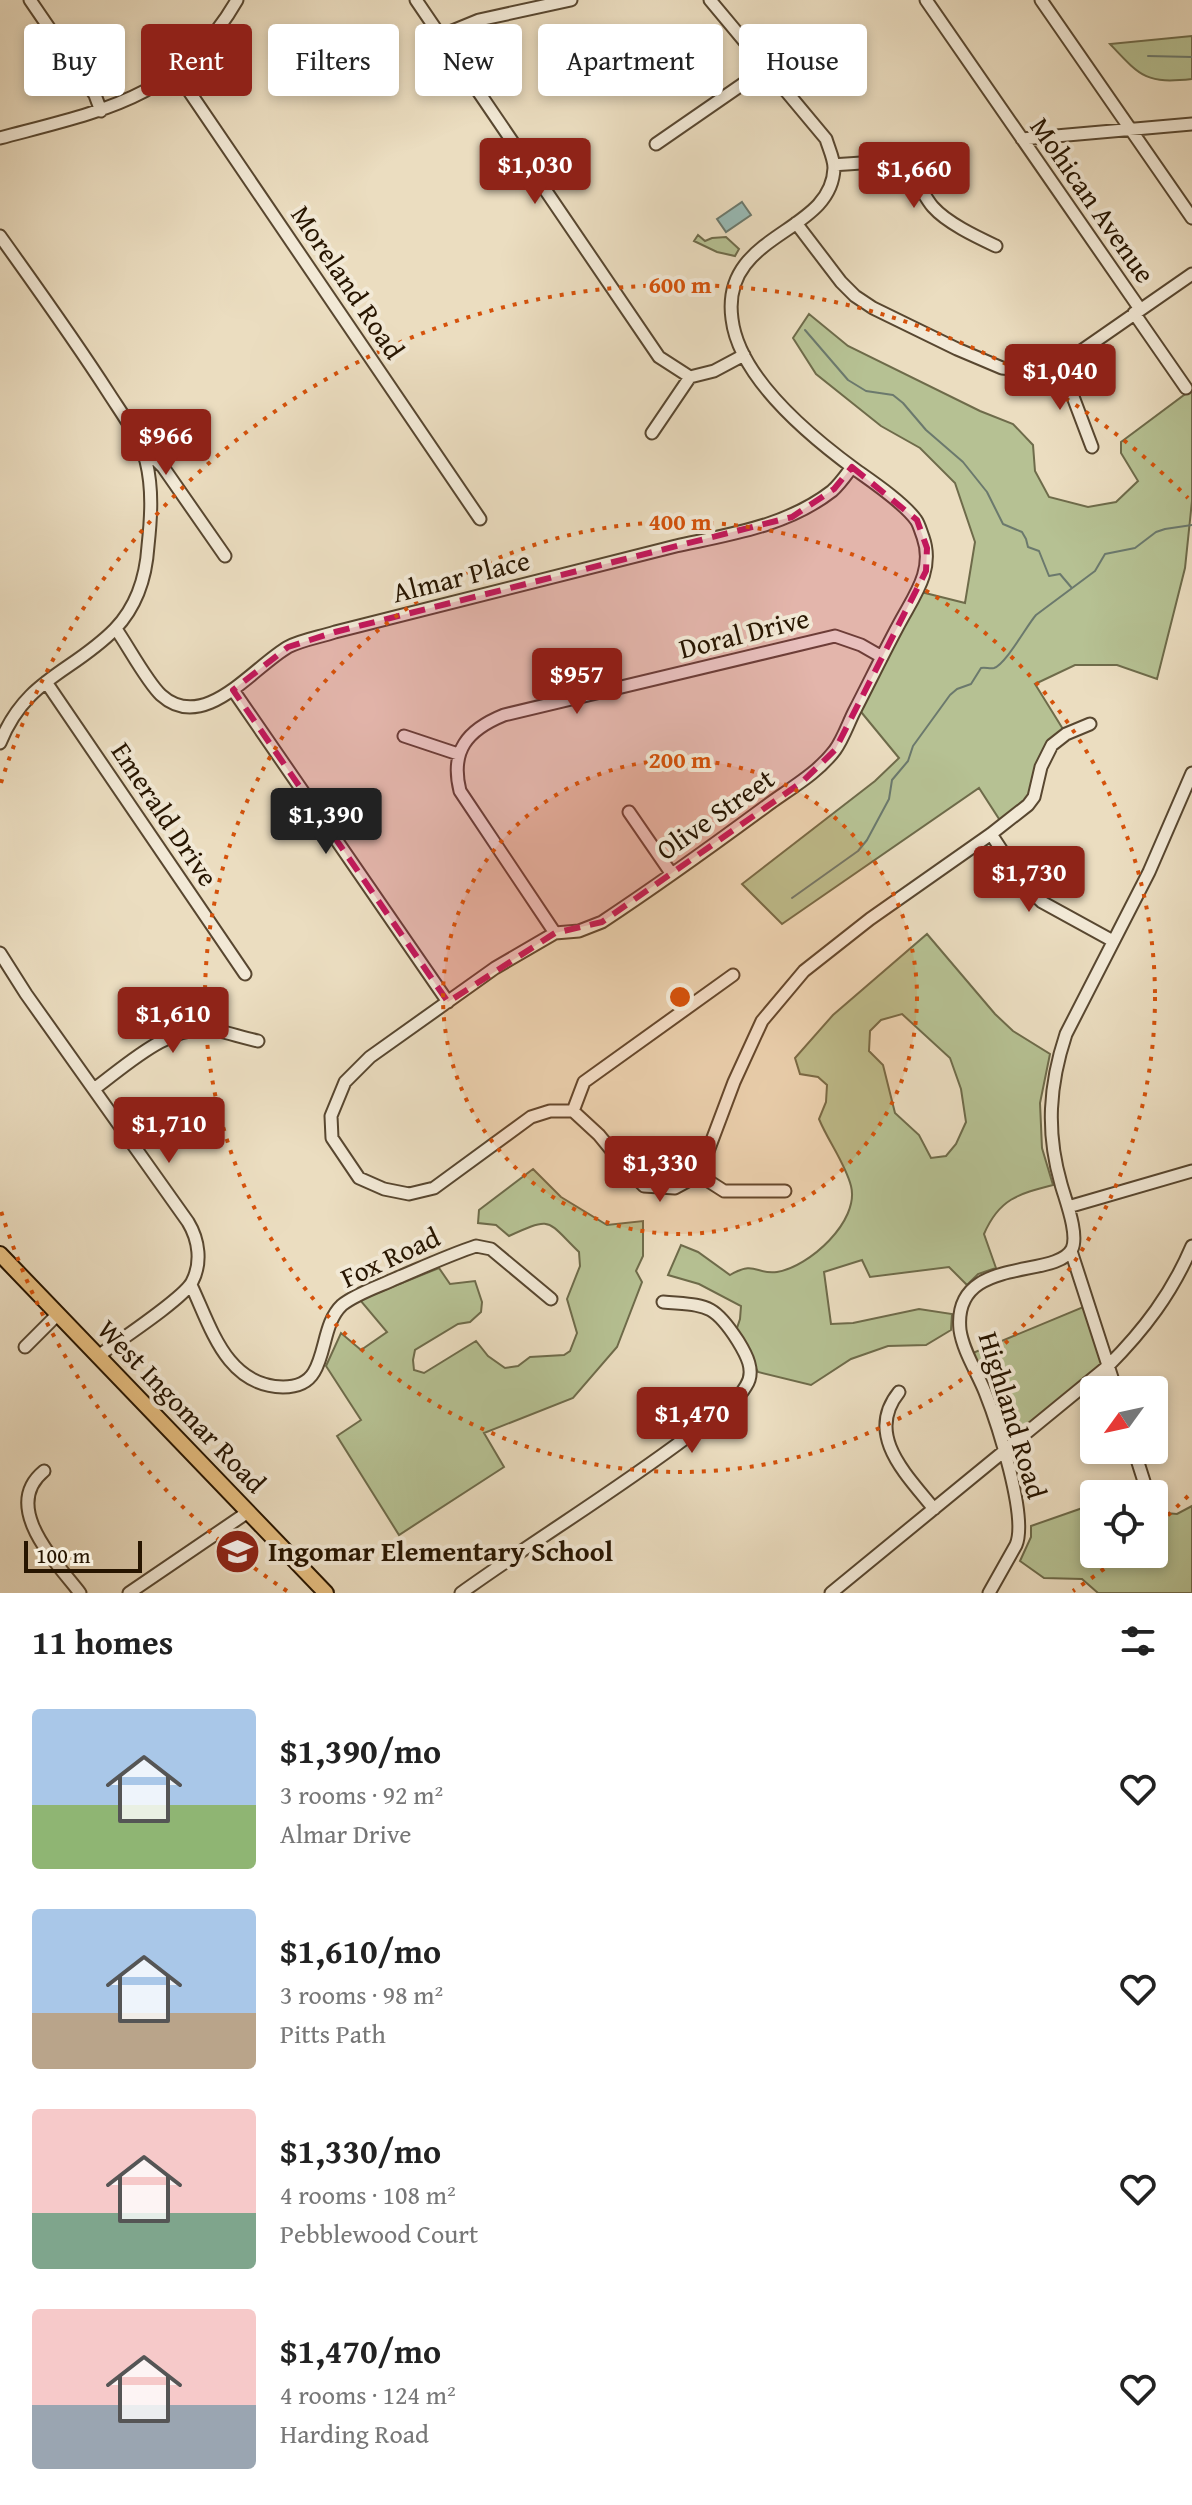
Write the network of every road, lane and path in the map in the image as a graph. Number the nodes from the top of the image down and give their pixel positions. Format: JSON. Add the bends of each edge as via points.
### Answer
{"nodes":[{"id":1,"x":30,"y":0,"type":"edge"},
{"id":2,"x":237,"y":0,"type":"edge"},
{"id":3,"x":416,"y":0,"type":"edge"},
{"id":4,"x":571,"y":0,"type":"edge"},
{"id":5,"x":710,"y":0,"type":"edge"},
{"id":6,"x":926,"y":0,"type":"edge"},
{"id":7,"x":1041,"y":0,"type":"edge"},
{"id":8,"x":221,"y":24,"type":"edge"},
{"id":9,"x":432,"y":24,"type":"edge"},
{"id":10,"x":469,"y":24,"type":"edge"},
{"id":11,"x":739,"y":35,"type":"edge"},
{"id":12,"x":739,"y":87,"type":"edge"},
{"id":13,"x":141,"y":93,"type":"edge"},
{"id":14,"x":192,"y":96,"type":"edge"},
{"id":15,"x":481,"y":96,"type":"edge"},
{"id":16,"x":790,"y":96,"type":"edge"},
{"id":17,"x":101,"y":111,"type":"junction"},
{"id":18,"x":1192,"y":124,"type":"edge"},
{"id":19,"x":1131,"y":129,"type":"junction"},
{"id":20,"x":0,"y":138,"type":"edge"},
{"id":21,"x":1022,"y":139,"type":"junction"},
{"id":22,"x":656,"y":144,"type":"dead end"},
{"id":23,"x":834,"y":165,"type":"junction"},
{"id":24,"x":1192,"y":218,"type":"edge"},
{"id":25,"x":796,"y":223,"type":"junction"},
{"id":26,"x":0,"y":236,"type":"edge"},
{"id":27,"x":996,"y":246,"type":"dead end"},
{"id":28,"x":1192,"y":274,"type":"edge"},
{"id":29,"x":1137,"y":311,"type":"junction"},
{"id":30,"x":744,"y":355,"type":"junction"},
{"id":31,"x":1061,"y":365,"type":"junction"},
{"id":32,"x":690,"y":377,"type":"junction"},
{"id":33,"x":1186,"y":388,"type":"dead end"},
{"id":34,"x":652,"y":433,"type":"dead end"},
{"id":35,"x":138,"y":441,"type":"junction"},
{"id":36,"x":1092,"y":447,"type":"dead end"},
{"id":37,"x":852,"y":467,"type":"junction"},
{"id":38,"x":480,"y":519,"type":"dead end"},
{"id":39,"x":225,"y":556,"type":"dead end"},
{"id":40,"x":116,"y":629,"type":"junction"},
{"id":41,"x":882,"y":657,"type":"junction"},
{"id":42,"x":46,"y":682,"type":"junction"},
{"id":43,"x":233,"y":690,"type":"junction"},
{"id":44,"x":21,"y":703,"type":"junction"},
{"id":45,"x":0,"y":714,"type":"edge"},
{"id":46,"x":1090,"y":724,"type":"dead end"},
{"id":47,"x":404,"y":736,"type":"dead end"},
{"id":48,"x":0,"y":743,"type":"edge"},
{"id":49,"x":458,"y":754,"type":"junction"},
{"id":50,"x":1192,"y":773,"type":"edge"},
{"id":51,"x":629,"y":812,"type":"dead end"},
{"id":52,"x":991,"y":834,"type":"junction"},
{"id":53,"x":671,"y":873,"type":"junction"},
{"id":54,"x":555,"y":933,"type":"junction"},
{"id":55,"x":1113,"y":941,"type":"junction"},
{"id":56,"x":0,"y":953,"type":"edge"},
{"id":57,"x":245,"y":974,"type":"dead end"},
{"id":58,"x":733,"y":975,"type":"dead end"},
{"id":59,"x":448,"y":1002,"type":"junction"},
{"id":60,"x":258,"y":1041,"type":"dead end"},
{"id":61,"x":94,"y":1089,"type":"junction"},
{"id":62,"x":573,"y":1111,"type":"junction"},
{"id":63,"x":1192,"y":1171,"type":"edge"},
{"id":64,"x":699,"y":1175,"type":"junction"},
{"id":65,"x":785,"y":1191,"type":"dead end"},
{"id":66,"x":1068,"y":1207,"type":"junction"},
{"id":67,"x":1192,"y":1246,"type":"edge"},
{"id":68,"x":1071,"y":1251,"type":"junction"},
{"id":69,"x":0,"y":1254,"type":"edge"},
{"id":70,"x":191,"y":1285,"type":"junction"},
{"id":71,"x":551,"y":1299,"type":"dead end"},
{"id":72,"x":663,"y":1302,"type":"dead end"},
{"id":73,"x":58,"y":1314,"type":"junction"},
{"id":74,"x":25,"y":1347,"type":"dead end"},
{"id":75,"x":98,"y":1356,"type":"junction"},
{"id":76,"x":1108,"y":1366,"type":"junction"},
{"id":77,"x":1111,"y":1376,"type":"edge"},
{"id":78,"x":899,"y":1392,"type":"dead end"},
{"id":79,"x":1003,"y":1453,"type":"junction"},
{"id":80,"x":44,"y":1471,"type":"dead end"},
{"id":81,"x":934,"y":1509,"type":"junction"},
{"id":82,"x":248,"y":1512,"type":"junction"},
{"id":83,"x":994,"y":1591,"type":"edge"},
{"id":84,"x":80,"y":1593,"type":"edge"},
{"id":85,"x":129,"y":1593,"type":"edge"},
{"id":86,"x":326,"y":1593,"type":"edge"},
{"id":87,"x":461,"y":1593,"type":"edge"},
{"id":88,"x":831,"y":1593,"type":"edge"}],
"edges":[{"from":1,"to":17,"type":"street"},
{"from":2,"to":8,"type":"street"},
{"from":3,"to":9,"type":"street"},
{"from":4,"to":10,"type":"street"},
{"from":5,"to":11,"type":"street"},
{"from":6,"to":21,"type":"street","name":"Mohican Avenue"},
{"from":7,"to":19,"type":"street"},
{"from":12,"to":22,"type":"street"},
{"from":13,"to":17,"type":"street"},
{"from":14,"to":38,"type":"street","name":"Moreland Road"},
{"from":15,"to":32,"type":"street","via":[[659,357]]},
{"from":16,"to":23,"type":"street","via":[[826,139]]},
{"from":17,"to":20,"type":"street"},
{"from":18,"to":19,"type":"street"},
{"from":19,"to":21,"type":"street"},
{"from":19,"to":24,"type":"street"},
{"from":21,"to":29,"type":"street","name":"Mohican Avenue"},
{"from":23,"to":25,"type":"street","name":"Olive Street","via":[[824,197]]},
{"from":23,"to":27,"type":"street","via":[[896,166],[912,174],[933,208]]},
{"from":25,"to":30,"type":"street","name":"Olive Street","via":[[753,253],[736,281],[731,318]]},
{"from":25,"to":31,"type":"street","via":[[841,282],[873,308],[1002,368]]},
{"from":26,"to":35,"type":"street"},
{"from":28,"to":29,"type":"street"},
{"from":29,"to":31,"type":"street"},
{"from":29,"to":33,"type":"street","name":"Mohican Avenue"},
{"from":30,"to":32,"type":"street"},
{"from":30,"to":37,"type":"street","name":"Olive Street","via":[[793,420]]},
{"from":31,"to":36,"type":"street"},
{"from":32,"to":34,"type":"street"},
{"from":35,"to":39,"type":"street","via":[[163,467]]},
{"from":35,"to":40,"type":"street","via":[[150,489],[148,550],[138,594]]},
{"from":37,"to":41,"type":"street","name":"Olive Street","via":[[917,520],[927,548],[926,571],[913,603]]},
{"from":37,"to":43,"type":"street","name":"Almar Place","via":[[834,489],[792,517],[323,636],[288,647]]},
{"from":40,"to":42,"type":"street"},
{"from":40,"to":43,"type":"street","name":"Almar Place","via":[[161,694],[176,704],[192,708]]},
{"from":41,"to":49,"type":"street","name":"Doral Drive","via":[[835,636],[504,715],[474,731]]},
{"from":41,"to":53,"type":"street","name":"Olive Street","via":[[835,750],[802,782]]},
{"from":42,"to":44,"type":"street"},
{"from":42,"to":57,"type":"street","name":"Emerald Drive"},
{"from":43,"to":59,"type":"street"},
{"from":44,"to":45,"type":"street"},
{"from":44,"to":48,"type":"street"},
{"from":46,"to":52,"type":"street","via":[[1052,745],[1034,797]]},
{"from":47,"to":49,"type":"street"},
{"from":49,"to":54,"type":"street","via":[[460,791]]},
{"from":50,"to":55,"type":"street"},
{"from":51,"to":53,"type":"street"},
{"from":52,"to":55,"type":"street","via":[[1042,902]]},
{"from":52,"to":64,"type":"street","via":[[804,971],[762,1021]]},
{"from":53,"to":54,"type":"street","name":"Olive Street","via":[[602,922]]},
{"from":54,"to":59,"type":"street","name":"Olive Street"},
{"from":55,"to":66,"type":"street","via":[[1066,1034],[1055,1070],[1050,1136]]},
{"from":56,"to":61,"type":"street"},
{"from":58,"to":62,"type":"street","via":[[584,1082]]},
{"from":59,"to":62,"type":"street","name":"Olive Street","via":[[370,1057],[345,1082],[331,1116],[332,1138],[359,1178],[409,1194],[434,1188],[531,1117]]},
{"from":60,"to":61,"type":"street","via":[[216,1030],[187,1031],[157,1044]]},
{"from":61,"to":70,"type":"street","via":[[193,1231],[198,1257]]},
{"from":62,"to":64,"type":"street","via":[[644,1186],[675,1188]]},
{"from":63,"to":66,"type":"street"},
{"from":64,"to":65,"type":"street","via":[[724,1191]]},
{"from":66,"to":68,"type":"street","via":[[1074,1235]]},
{"from":67,"to":76,"type":"street","via":[[1158,1310]]},
{"from":68,"to":76,"type":"street"},
{"from":68,"to":79,"type":"street","name":"Highland Road","via":[[988,1278],[962,1308],[962,1338]]},
{"from":69,"to":73,"type":"main road","name":"West Ingomar Road"},
{"from":70,"to":71,"type":"street","name":"Fox Road","via":[[225,1357],[255,1382],[282,1387],[301,1384],[313,1373],[341,1306],[476,1246],[491,1249]]},
{"from":70,"to":75,"type":"street"},
{"from":72,"to":87,"type":"street","via":[[719,1313],[747,1359],[751,1370],[746,1387],[660,1457]]},
{"from":73,"to":74,"type":"street"},
{"from":73,"to":75,"type":"main road","name":"West Ingomar Road"},
{"from":75,"to":82,"type":"main road","name":"West Ingomar Road"},
{"from":76,"to":77,"type":"street"},
{"from":76,"to":79,"type":"street"},
{"from":78,"to":81,"type":"street","via":[[889,1404],[884,1431],[893,1453]]},
{"from":79,"to":81,"type":"street"},
{"from":79,"to":83,"type":"street","name":"Highland Road","via":[[1021,1530]]},
{"from":80,"to":84,"type":"street","via":[[29,1493],[29,1519]]},
{"from":81,"to":88,"type":"street"},
{"from":82,"to":85,"type":"street"},
{"from":82,"to":86,"type":"main road","name":"West Ingomar Road"}]}
